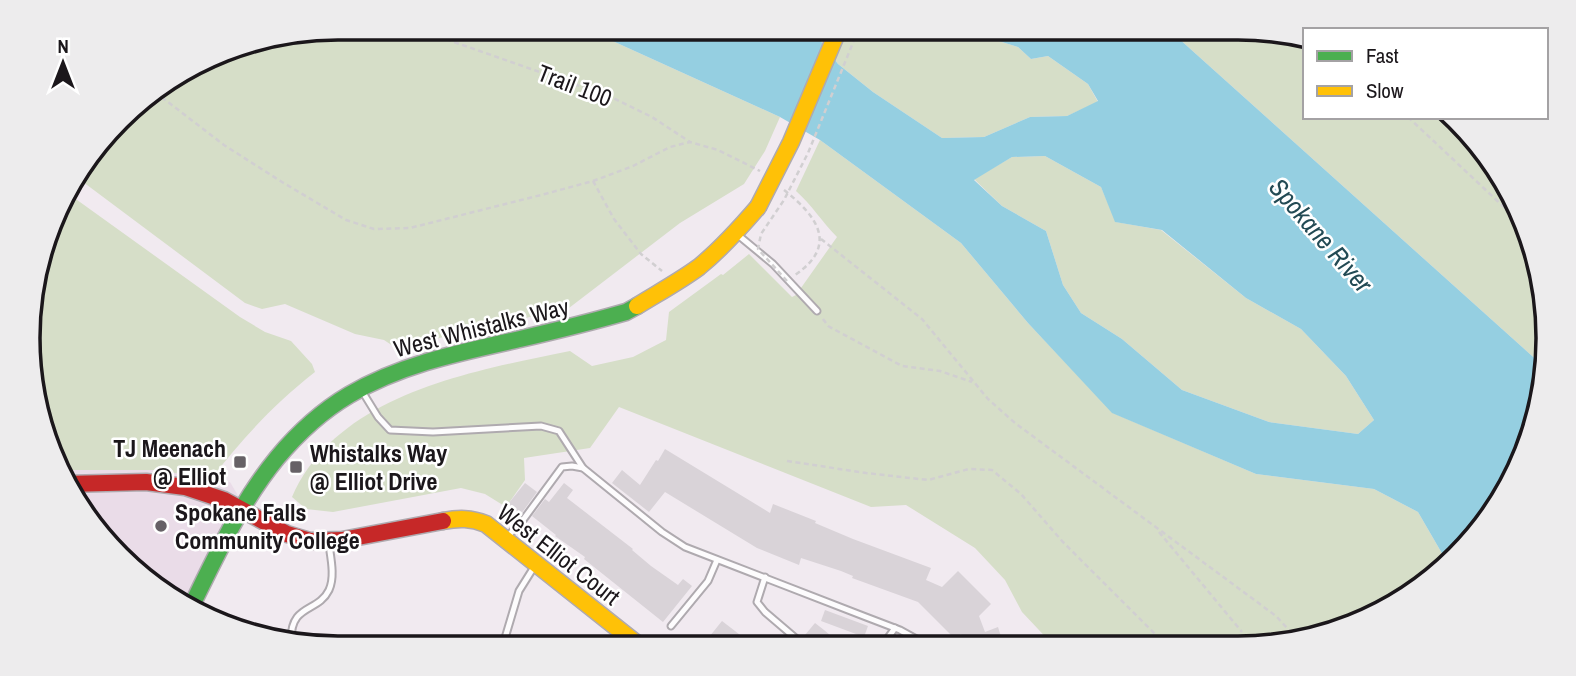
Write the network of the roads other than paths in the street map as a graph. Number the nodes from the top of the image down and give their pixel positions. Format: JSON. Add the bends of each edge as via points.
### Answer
{"nodes":[{"id":1,"x":834,"y":40,"type":"edge"},
{"id":2,"x":736,"y":233,"type":"junction"},
{"id":3,"x":817,"y":311,"type":"road end"},
{"id":4,"x":360,"y":388,"type":"junction"},
{"id":5,"x":583,"y":468,"type":"junction"},
{"id":6,"x":78,"y":484,"type":"edge"},
{"id":7,"x":242,"y":509,"type":"junction"},
{"id":8,"x":505,"y":539,"type":"junction"},
{"id":9,"x":329,"y":542,"type":"junction"},
{"id":10,"x":718,"y":560,"type":"junction"},
{"id":11,"x":536,"y":564,"type":"junction"},
{"id":12,"x":765,"y":577,"type":"junction"},
{"id":13,"x":194,"y":599,"type":"edge"},
{"id":14,"x":671,"y":626,"type":"dead end"},
{"id":15,"x":895,"y":628,"type":"junction"},
{"id":16,"x":291,"y":632,"type":"edge"},
{"id":17,"x":506,"y":636,"type":"edge"},
{"id":18,"x":627,"y":636,"type":"edge"},
{"id":19,"x":793,"y":636,"type":"edge"},
{"id":20,"x":889,"y":636,"type":"edge"},
{"id":21,"x":910,"y":636,"type":"edge"}],
"edges":[{"from":1,"to":2,"type":"main road","name":"West Whistalks Way","bridge":true,"via":[[791,142],[758,207]]},
{"from":2,"to":3,"type":"lane"},
{"from":2,"to":4,"type":"main road","name":"West Whistalks Way","via":[[702,264],[627,311],[424,362]]},
{"from":4,"to":5,"type":"lane","via":[[390,430],[541,426],[559,431]]},
{"from":4,"to":7,"type":"main road","name":"West Whistalks Way","via":[[293,440]]},
{"from":5,"to":8,"type":"lane","via":[[562,467]]},
{"from":5,"to":10,"type":"lane","via":[[662,532]]},
{"from":6,"to":7,"type":"main road","name":"West Elliot Court","via":[[171,484],[213,495]]},
{"from":7,"to":9,"type":"main road","name":"West Elliot Court","via":[[282,532]]},
{"from":7,"to":13,"type":"main road","name":"West Whistalks Way"},
{"from":8,"to":9,"type":"main road","name":"West Elliot Court","via":[[482,522],[463,517]]},
{"from":8,"to":11,"type":"main road","name":"West Elliot Court"},
{"from":9,"to":16,"type":"lane","via":[[330,587],[325,597],[297,616]]},
{"from":10,"to":12,"type":"lane"},
{"from":10,"to":14,"type":"lane","via":[[708,581]]},
{"from":11,"to":17,"type":"lane","via":[[519,591]]},
{"from":11,"to":18,"type":"main road","name":"West Elliot Court"},
{"from":12,"to":15,"type":"lane"},
{"from":12,"to":19,"type":"lane","via":[[757,602]]},
{"from":15,"to":20,"type":"lane"},
{"from":15,"to":21,"type":"lane"}]}
